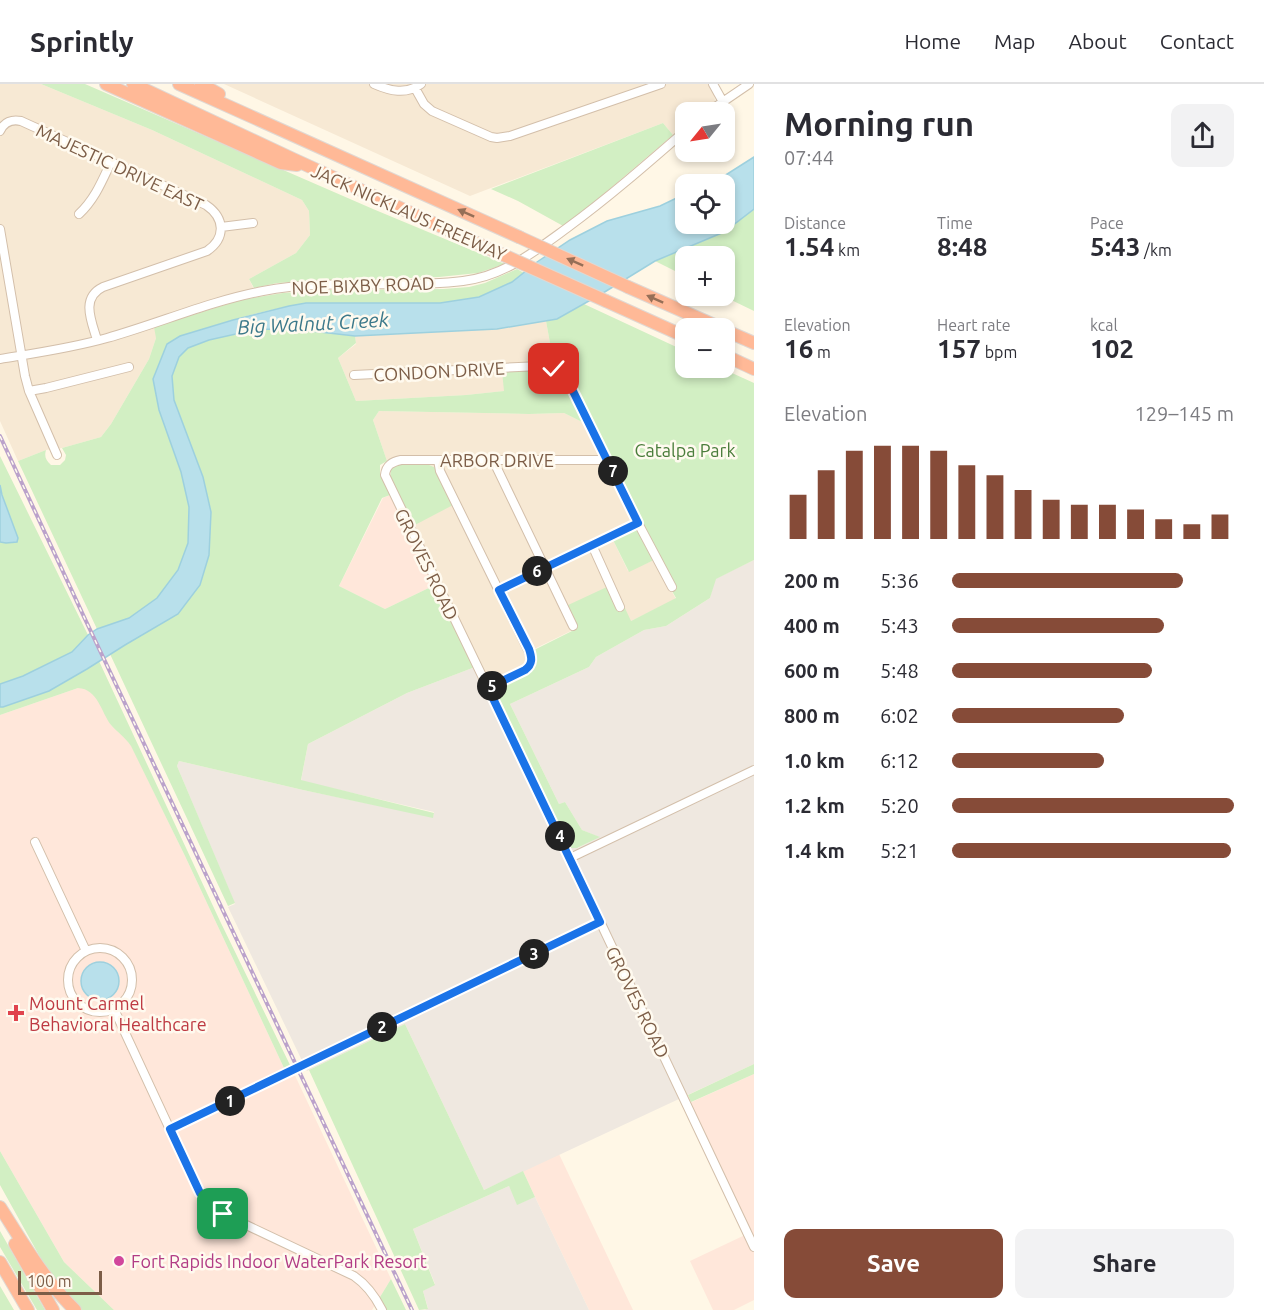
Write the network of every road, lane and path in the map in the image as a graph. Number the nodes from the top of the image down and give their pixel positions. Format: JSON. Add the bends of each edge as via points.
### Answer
{"nodes":[{"id":1,"x":106,"y":84,"type":"edge"},
{"id":2,"x":134,"y":84,"type":"edge"},
{"id":3,"x":179,"y":84,"type":"edge"},
{"id":4,"x":201,"y":84,"type":"edge"},
{"id":5,"x":374,"y":84,"type":"edge"},
{"id":6,"x":662,"y":84,"type":"edge"},
{"id":7,"x":713,"y":84,"type":"edge"},
{"id":8,"x":749,"y":84,"type":"edge"},
{"id":9,"x":418,"y":86,"type":"edge"},
{"id":10,"x":723,"y":102,"type":"joint"},
{"id":11,"x":0,"y":131,"type":"edge"},
{"id":12,"x":302,"y":139,"type":"junction"},
{"id":13,"x":675,"y":140,"type":"edge"},
{"id":14,"x":111,"y":162,"type":"junction"},
{"id":15,"x":313,"y":168,"type":"junction"},
{"id":16,"x":79,"y":214,"type":"dead end"},
{"id":17,"x":253,"y":222,"type":"dead end"},
{"id":18,"x":221,"y":226,"type":"junction"},
{"id":19,"x":0,"y":229,"type":"edge"},
{"id":20,"x":699,"y":318,"type":"edge"},
{"id":21,"x":675,"y":332,"type":"edge"},
{"id":22,"x":735,"y":335,"type":"edge"},
{"id":23,"x":97,"y":340,"type":"junction"},
{"id":24,"x":754,"y":344,"type":"edge"},
{"id":25,"x":21,"y":355,"type":"junction"},
{"id":26,"x":0,"y":359,"type":"edge"},
{"id":27,"x":735,"y":360,"type":"edge"},
{"id":28,"x":129,"y":367,"type":"dead end"},
{"id":29,"x":754,"y":369,"type":"edge"},
{"id":30,"x":354,"y":375,"type":"dead end"},
{"id":31,"x":30,"y":391,"type":"junction"},
{"id":32,"x":57,"y":455,"type":"dead end"},
{"id":33,"x":438,"y":460,"type":"junction"},
{"id":34,"x":493,"y":460,"type":"junction"},
{"id":35,"x":608,"y":460,"type":"junction"},
{"id":36,"x":388,"y":465,"type":"joint"},
{"id":37,"x":638,"y":523,"type":"junction"},
{"id":38,"x":592,"y":544,"type":"junction"},
{"id":39,"x":545,"y":567,"type":"junction"},
{"id":40,"x":672,"y":587,"type":"dead end"},
{"id":41,"x":499,"y":590,"type":"junction"},
{"id":42,"x":620,"y":607,"type":"dead end"},
{"id":43,"x":573,"y":626,"type":"dead end"},
{"id":44,"x":488,"y":688,"type":"junction"},
{"id":45,"x":754,"y":770,"type":"edge"},
{"id":46,"x":35,"y":842,"type":"dead end"},
{"id":47,"x":570,"y":858,"type":"junction"},
{"id":48,"x":600,"y":922,"type":"junction"},
{"id":49,"x":86,"y":951,"type":"junction"},
{"id":50,"x":114,"y":1009,"type":"junction"},
{"id":51,"x":170,"y":1129,"type":"junction"},
{"id":52,"x":0,"y":1208,"type":"edge"},
{"id":53,"x":0,"y":1215,"type":"edge"},
{"id":54,"x":754,"y":1246,"type":"edge"},
{"id":55,"x":0,"y":1262,"type":"edge"},
{"id":56,"x":28,"y":1310,"type":"edge"},
{"id":57,"x":54,"y":1310,"type":"edge"},
{"id":58,"x":75,"y":1310,"type":"edge"},
{"id":59,"x":382,"y":1310,"type":"edge"}],
"edges":[{"from":1,"to":15,"type":"highway","via":[[281,163]]},
{"from":2,"to":15,"type":"highway","name":"JACK NICKLAUS FREEWAY"},
{"from":3,"to":12,"type":"highway","name":"JACK NICKLAUS FREEWAY"},
{"from":4,"to":12,"type":"highway"},
{"from":5,"to":9,"type":"street","via":[[393,91]]},
{"from":6,"to":9,"type":"street","via":[[497,138],[432,111],[424,104]]},
{"from":7,"to":10,"type":"street"},
{"from":8,"to":10,"type":"street"},
{"from":11,"to":14,"type":"street","name":"MAJESTIC DRIVE EAST","via":[[10,121],[21,121]]},
{"from":20,"to":12,"type":"highway","name":"JACK NICKLAUS FREEWAY","one_way":true,"bridge":true},
{"from":13,"to":23,"type":"street","name":"NOE BIXBY ROAD","via":[[573,223],[524,259],[496,273],[448,282],[266,290]]},
{"from":14,"to":16,"type":"street","via":[[98,192]]},
{"from":14,"to":18,"type":"street","name":"MAJESTIC DRIVE EAST","via":[[206,205]]},
{"from":15,"to":21,"type":"highway","name":"JACK NICKLAUS FREEWAY","bridge":true},
{"from":17,"to":18,"type":"street"},
{"from":18,"to":23,"type":"street","via":[[216,244],[207,251],[95,292],[88,305]]},
{"from":19,"to":25,"type":"street"},
{"from":22,"to":24,"type":"highway","name":"JACK NICKLAUS FREEWAY"},
{"from":23,"to":25,"type":"street","name":"NOE BIXBY ROAD"},
{"from":25,"to":26,"type":"street","name":"NOE BIXBY ROAD"},
{"from":25,"to":31,"type":"street"},
{"from":27,"to":29,"type":"highway"},
{"from":28,"to":31,"type":"street"},
{"from":30,"to":35,"type":"street","name":"CONDON DRIVE","via":[[550,367],[569,383]]},
{"from":31,"to":32,"type":"street"},
{"from":33,"to":34,"type":"street","name":"ARBOR DRIVE"},
{"from":33,"to":36,"type":"street","name":"ARBOR DRIVE","via":[[401,460]]},
{"from":33,"to":41,"type":"street"},
{"from":34,"to":35,"type":"street","name":"ARBOR DRIVE"},
{"from":34,"to":39,"type":"street"},
{"from":35,"to":37,"type":"street"},
{"from":36,"to":44,"type":"street","name":"GROVES ROAD","via":[[386,478]]},
{"from":37,"to":38,"type":"street"},
{"from":37,"to":40,"type":"street"},
{"from":38,"to":39,"type":"street"},
{"from":38,"to":42,"type":"street"},
{"from":39,"to":41,"type":"street"},
{"from":39,"to":43,"type":"street"},
{"from":41,"to":44,"type":"street","via":[[531,662],[525,670]]},
{"from":44,"to":47,"type":"street","name":"GROVES ROAD"},
{"from":45,"to":47,"type":"street"},
{"from":46,"to":49,"type":"street"},
{"from":47,"to":48,"type":"street","name":"GROVES ROAD"},
{"from":48,"to":51,"type":"street"},
{"from":48,"to":54,"type":"street","name":"GROVES ROAD"},
{"from":49,"to":50,"type":"street","via":[[111,950],[127,963],[132,983],[129,994]]},
{"from":49,"to":50,"type":"street","via":[[68,974],[71,994],[76,1002],[94,1012]]},
{"from":50,"to":51,"type":"street"},
{"from":51,"to":59,"type":"street","via":[[200,1193],[216,1209],[354,1276],[373,1293]]},
{"from":52,"to":58,"type":"highway","via":[[56,1290]]},
{"from":53,"to":57,"type":"highway"},
{"from":55,"to":56,"type":"highway"}]}
